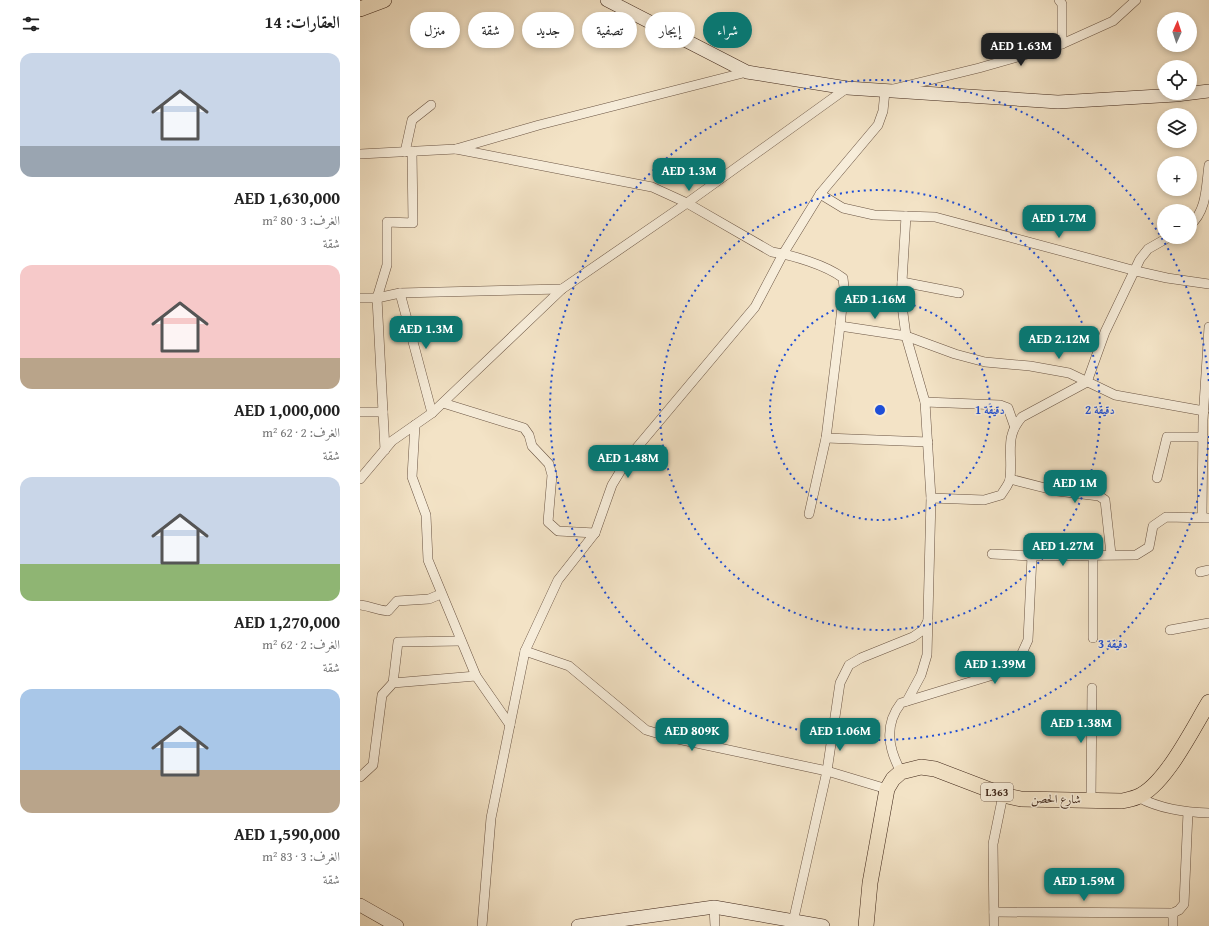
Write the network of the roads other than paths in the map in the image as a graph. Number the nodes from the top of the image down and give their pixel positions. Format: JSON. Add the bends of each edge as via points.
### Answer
{"nodes":[{"id":1,"x":384,"y":0,"type":"edge"},
{"id":2,"x":607,"y":0,"type":"edge"},
{"id":3,"x":1059,"y":0,"type":"edge"},
{"id":4,"x":1136,"y":0,"type":"edge"},
{"id":5,"x":360,"y":9,"type":"edge"},
{"id":6,"x":1062,"y":44,"type":"junction"},
{"id":7,"x":747,"y":72,"type":"junction"},
{"id":8,"x":847,"y":88,"type":"junction"},
{"id":9,"x":884,"y":91,"type":"junction"},
{"id":10,"x":1209,"y":91,"type":"edge"},
{"id":11,"x":431,"y":105,"type":"dead end"},
{"id":12,"x":456,"y":149,"type":"junction"},
{"id":13,"x":409,"y":151,"type":"junction"},
{"id":14,"x":360,"y":154,"type":"edge"},
{"id":15,"x":1209,"y":165,"type":"edge"},
{"id":16,"x":820,"y":194,"type":"junction"},
{"id":17,"x":687,"y":203,"type":"junction"},
{"id":18,"x":906,"y":216,"type":"junction"},
{"id":19,"x":1197,"y":220,"type":"edge"},
{"id":20,"x":1157,"y":243,"type":"edge"},
{"id":21,"x":783,"y":254,"type":"junction"},
{"id":22,"x":1136,"y":271,"type":"junction"},
{"id":23,"x":902,"y":282,"type":"junction"},
{"id":24,"x":1209,"y":284,"type":"edge"},
{"id":25,"x":562,"y":289,"type":"junction"},
{"id":26,"x":400,"y":293,"type":"junction"},
{"id":27,"x":959,"y":293,"type":"dead end"},
{"id":28,"x":360,"y":298,"type":"edge"},
{"id":29,"x":377,"y":298,"type":"junction"},
{"id":30,"x":840,"y":326,"type":"junction"},
{"id":31,"x":1209,"y":327,"type":"edge"},
{"id":32,"x":906,"y":336,"type":"junction"},
{"id":33,"x":1087,"y":382,"type":"junction"},
{"id":34,"x":925,"y":402,"type":"junction"},
{"id":35,"x":443,"y":403,"type":"junction"},
{"id":36,"x":1204,"y":411,"type":"junction"},
{"id":37,"x":360,"y":412,"type":"edge"},
{"id":38,"x":383,"y":412,"type":"junction"},
{"id":39,"x":432,"y":413,"type":"junction"},
{"id":40,"x":415,"y":425,"type":"junction"},
{"id":41,"x":1014,"y":426,"type":"junction"},
{"id":42,"x":1202,"y":437,"type":"junction"},
{"id":43,"x":826,"y":438,"type":"junction"},
{"id":44,"x":928,"y":442,"type":"junction"},
{"id":45,"x":385,"y":450,"type":"junction"},
{"id":46,"x":1206,"y":452,"type":"edge"},
{"id":47,"x":1156,"y":478,"type":"dead end"},
{"id":48,"x":360,"y":479,"type":"edge"},
{"id":49,"x":1010,"y":480,"type":"junction"},
{"id":50,"x":931,"y":498,"type":"junction"},
{"id":51,"x":809,"y":514,"type":"dead end"},
{"id":52,"x":1206,"y":518,"type":"edge"},
{"id":53,"x":596,"y":532,"type":"junction"},
{"id":54,"x":992,"y":554,"type":"dead end"},
{"id":55,"x":1111,"y":554,"type":"junction"},
{"id":56,"x":1032,"y":556,"type":"junction"},
{"id":57,"x":1093,"y":556,"type":"junction"},
{"id":58,"x":441,"y":594,"type":"junction"},
{"id":59,"x":360,"y":605,"type":"edge"},
{"id":60,"x":928,"y":620,"type":"junction"},
{"id":61,"x":1209,"y":623,"type":"edge"},
{"id":62,"x":1170,"y":630,"type":"dead end"},
{"id":63,"x":1093,"y":638,"type":"dead end"},
{"id":64,"x":461,"y":641,"type":"junction"},
{"id":65,"x":525,"y":650,"type":"junction"},
{"id":66,"x":476,"y":676,"type":"junction"},
{"id":67,"x":393,"y":683,"type":"junction"},
{"id":68,"x":1092,"y":688,"type":"dead end"},
{"id":69,"x":907,"y":701,"type":"junction"},
{"id":70,"x":1209,"y":702,"type":"edge"},
{"id":71,"x":510,"y":725,"type":"junction"},
{"id":72,"x":827,"y":771,"type":"junction"},
{"id":73,"x":901,"y":772,"type":"junction"},
{"id":74,"x":360,"y":777,"type":"edge"},
{"id":75,"x":887,"y":789,"type":"junction"},
{"id":76,"x":1003,"y":795,"type":"junction"},
{"id":77,"x":1138,"y":797,"type":"junction"},
{"id":78,"x":1091,"y":800,"type":"junction"},
{"id":79,"x":1188,"y":812,"type":"junction"},
{"id":80,"x":1209,"y":813,"type":"edge"},
{"id":81,"x":360,"y":905,"type":"edge"},
{"id":82,"x":714,"y":908,"type":"junction"},
{"id":83,"x":994,"y":912,"type":"junction"},
{"id":84,"x":1173,"y":913,"type":"junction"},
{"id":85,"x":793,"y":922,"type":"junction"},
{"id":86,"x":397,"y":926,"type":"edge"},
{"id":87,"x":482,"y":926,"type":"edge"},
{"id":88,"x":578,"y":926,"type":"edge"},
{"id":89,"x":715,"y":926,"type":"edge"},
{"id":90,"x":823,"y":926,"type":"edge"},
{"id":91,"x":866,"y":926,"type":"edge"},
{"id":92,"x":994,"y":926,"type":"edge"},
{"id":93,"x":1173,"y":926,"type":"edge"}],
"edges":[{"from":1,"to":5,"type":"main road"},
{"from":2,"to":7,"type":"street"},
{"from":3,"to":6,"type":"street","via":[[1062,4]]},
{"from":4,"to":6,"type":"street","via":[[1113,21]]},
{"from":6,"to":9,"type":"street","via":[[979,68]]},
{"from":7,"to":8,"type":"street"},
{"from":7,"to":12,"type":"street"},
{"from":8,"to":9,"type":"street"},
{"from":8,"to":17,"type":"street"},
{"from":9,"to":10,"type":"street","via":[[1058,102]]},
{"from":9,"to":16,"type":"street","via":[[883,111],[878,125]]},
{"from":11,"to":13,"type":"street","via":[[412,120]]},
{"from":12,"to":13,"type":"street"},
{"from":12,"to":17,"type":"street","via":[[652,187]]},
{"from":13,"to":14,"type":"street"},
{"from":13,"to":29,"type":"street","via":[[413,223],[387,222],[387,265]]},
{"from":15,"to":19,"type":"street","via":[[1203,204]]},
{"from":16,"to":18,"type":"street","via":[[843,208],[874,215]]},
{"from":16,"to":21,"type":"street"},
{"from":17,"to":21,"type":"street","via":[[772,252]]},
{"from":17,"to":25,"type":"street"},
{"from":18,"to":22,"type":"street","via":[[935,217]]},
{"from":18,"to":23,"type":"street"},
{"from":20,"to":22,"type":"street","via":[[1148,248],[1140,259]]},
{"from":21,"to":30,"type":"street","via":[[834,271],[843,278]]},
{"from":21,"to":53,"type":"street","via":[[755,308],[629,457],[612,485]]},
{"from":22,"to":24,"type":"street"},
{"from":22,"to":33,"type":"street","via":[[1105,332]]},
{"from":23,"to":27,"type":"street"},
{"from":23,"to":32,"type":"street","via":[[901,298]]},
{"from":25,"to":26,"type":"street"},
{"from":25,"to":35,"type":"street"},
{"from":26,"to":29,"type":"street"},
{"from":26,"to":39,"type":"street"},
{"from":28,"to":29,"type":"street"},
{"from":29,"to":38,"type":"street"},
{"from":30,"to":32,"type":"street"},
{"from":30,"to":43,"type":"street"},
{"from":31,"to":36,"type":"street"},
{"from":32,"to":33,"type":"street","via":[[985,362],[1069,373]]},
{"from":32,"to":34,"type":"street"},
{"from":33,"to":36,"type":"street","via":[[1115,395]]},
{"from":33,"to":41,"type":"street","via":[[1022,417]]},
{"from":34,"to":41,"type":"street","via":[[1000,405],[1008,408]]},
{"from":34,"to":44,"type":"street"},
{"from":35,"to":39,"type":"street"},
{"from":35,"to":53,"type":"street","via":[[524,428],[532,446],[549,464],[552,475],[548,522],[558,531]]},
{"from":36,"to":42,"type":"street"},
{"from":37,"to":38,"type":"street"},
{"from":38,"to":45,"type":"street"},
{"from":39,"to":40,"type":"street"},
{"from":40,"to":45,"type":"street","via":[[392,441]]},
{"from":40,"to":58,"type":"street","via":[[412,477],[426,515],[428,560]]},
{"from":41,"to":49,"type":"street","via":[[1011,435]]},
{"from":42,"to":46,"type":"street"},
{"from":42,"to":47,"type":"street","via":[[1167,437]]},
{"from":43,"to":44,"type":"street"},
{"from":43,"to":51,"type":"street"},
{"from":44,"to":50,"type":"street"},
{"from":45,"to":48,"type":"street"},
{"from":46,"to":52,"type":"street"},
{"from":49,"to":50,"type":"street","via":[[1001,495],[984,500]]},
{"from":49,"to":55,"type":"street","via":[[1057,491],[1099,496],[1105,500]]},
{"from":50,"to":60,"type":"street"},
{"from":52,"to":55,"type":"street","via":[[1166,517],[1153,526],[1149,547],[1136,555]]},
{"from":53,"to":65,"type":"street","via":[[558,580]]},
{"from":54,"to":56,"type":"street"},
{"from":55,"to":57,"type":"street"},
{"from":56,"to":57,"type":"street"},
{"from":56,"to":69,"type":"street","via":[[1028,640],[1017,664],[993,675]]},
{"from":57,"to":63,"type":"street"},
{"from":58,"to":59,"type":"street","via":[[429,599],[397,601],[388,610],[375,610]]},
{"from":58,"to":64,"type":"street"},
{"from":60,"to":69,"type":"street","via":[[927,655],[921,675]]},
{"from":60,"to":72,"type":"street","via":[[922,630],[913,637],[849,665],[840,683]]},
{"from":61,"to":62,"type":"street"},
{"from":64,"to":66,"type":"street"},
{"from":64,"to":67,"type":"street","via":[[398,642]]},
{"from":65,"to":71,"type":"street"},
{"from":65,"to":72,"type":"street","via":[[569,666],[646,730]]},
{"from":66,"to":67,"type":"street"},
{"from":66,"to":71,"type":"street"},
{"from":67,"to":74,"type":"street","via":[[382,695],[373,765]]},
{"from":68,"to":78,"type":"street"},
{"from":69,"to":73,"type":"street","via":[[901,703],[893,713],[889,731],[893,758]]},
{"from":70,"to":77,"type":"main road","name":"شارع الحصن","number":"L363","via":[[1174,760],[1153,786]]},
{"from":71,"to":87,"type":"street","via":[[491,818]]},
{"from":72,"to":75,"type":"street"},
{"from":72,"to":85,"type":"street"},
{"from":73,"to":75,"type":"main road"},
{"from":73,"to":76,"type":"main road","name":"شارع الحصن","number":"L363","via":[[921,767],[935,769]]},
{"from":75,"to":91,"type":"main road","via":[[870,883]]},
{"from":76,"to":78,"type":"main road","name":"شارع الحصن","number":"L363"},
{"from":76,"to":83,"type":"street","via":[[993,844]]},
{"from":77,"to":78,"type":"main road","name":"شارع الحصن","number":"L363","via":[[1122,801]]},
{"from":77,"to":79,"type":"street","via":[[1153,805]]},
{"from":79,"to":80,"type":"street"},
{"from":79,"to":84,"type":"street","via":[[1184,904]]},
{"from":81,"to":86,"type":"street"},
{"from":82,"to":85,"type":"street"},
{"from":82,"to":88,"type":"street"},
{"from":82,"to":89,"type":"street"},
{"from":83,"to":84,"type":"street"},
{"from":83,"to":92,"type":"street"},
{"from":84,"to":93,"type":"street"},
{"from":85,"to":90,"type":"street"}]}
